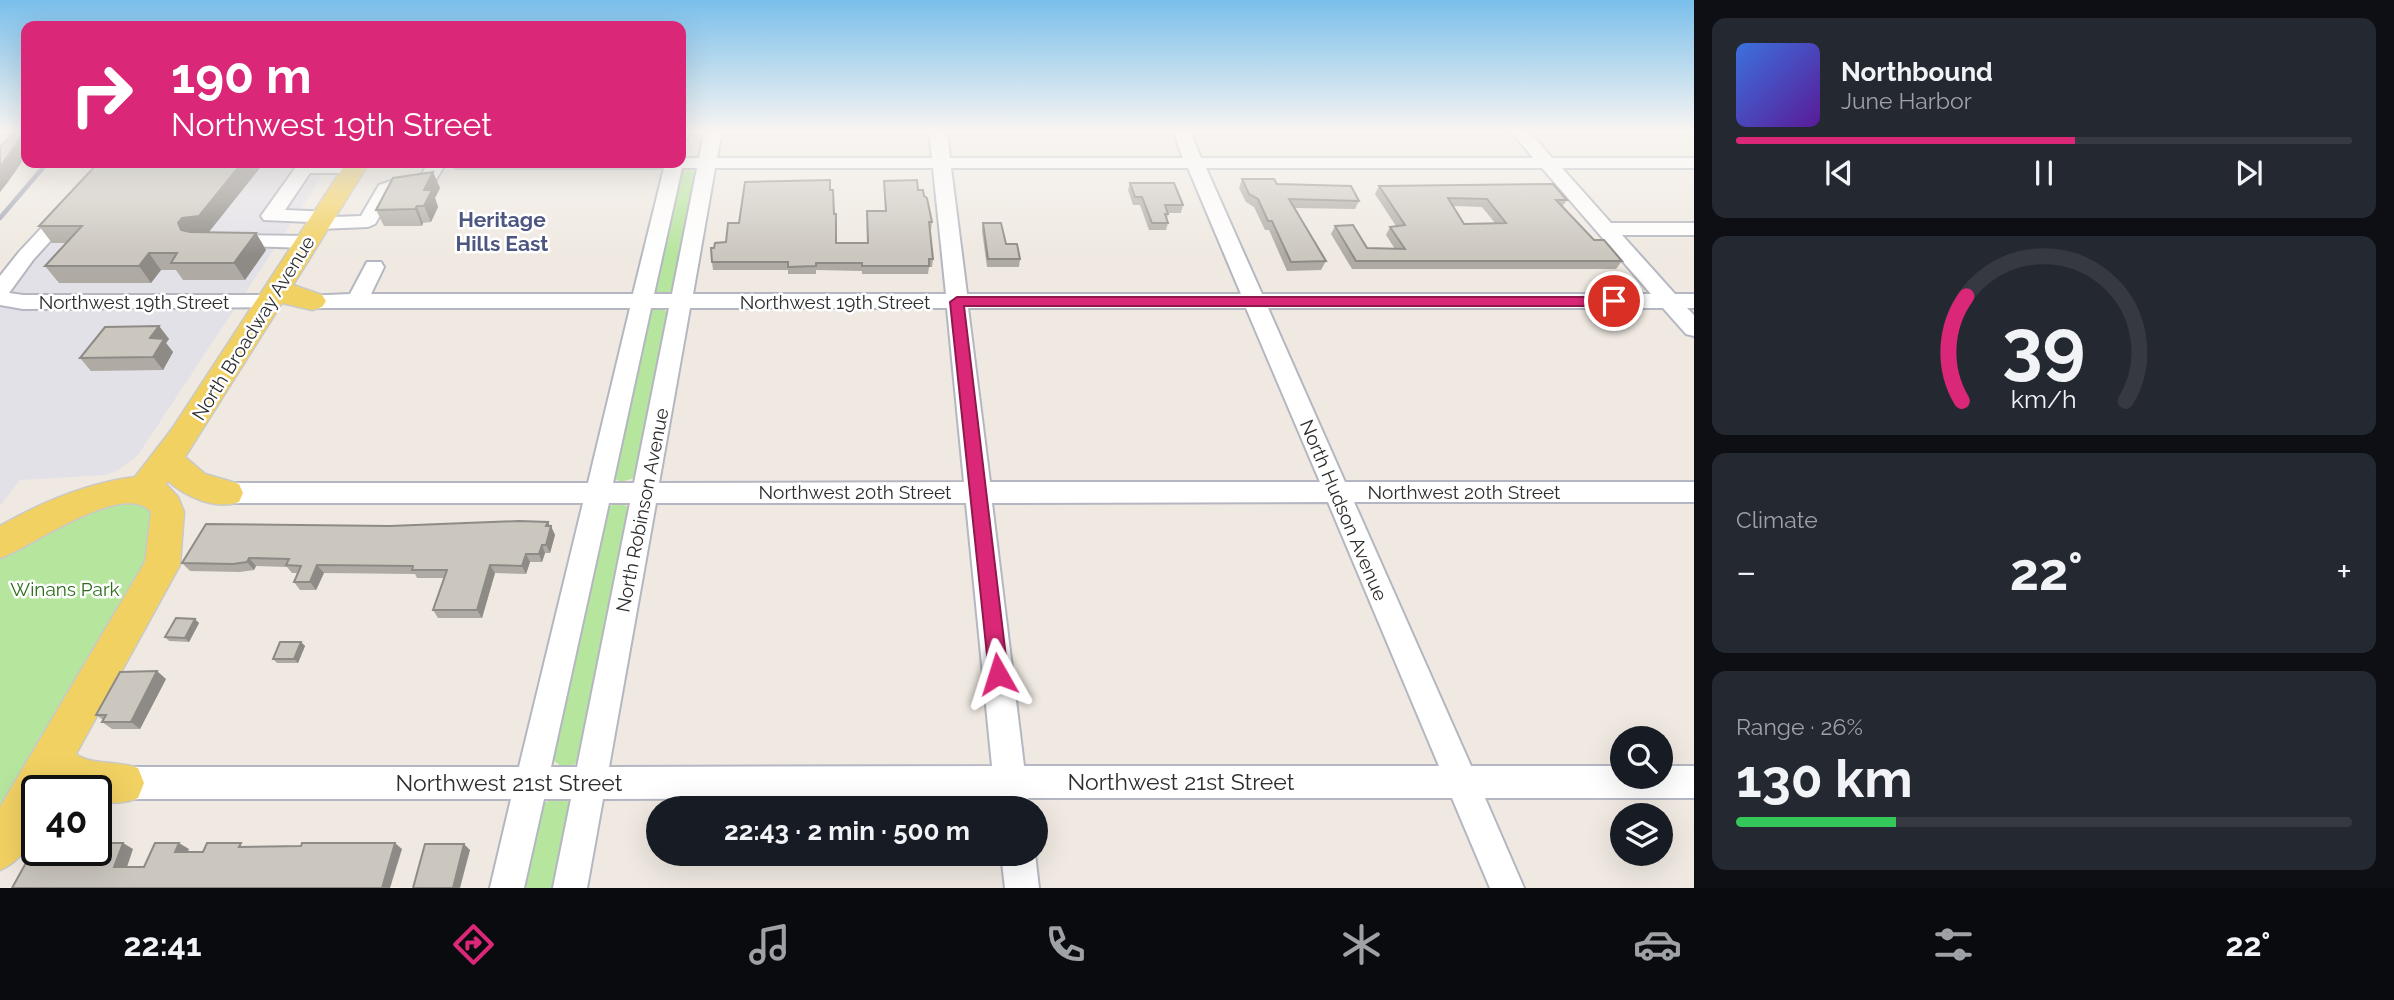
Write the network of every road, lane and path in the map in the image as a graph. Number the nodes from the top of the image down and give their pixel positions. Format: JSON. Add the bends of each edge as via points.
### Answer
{"nodes":[{"id":1,"x":103,"y":172,"type":"edge"},
{"id":2,"x":301,"y":172,"type":"edge"},
{"id":3,"x":351,"y":172,"type":"edge"},
{"id":4,"x":432,"y":172,"type":"edge"},
{"id":5,"x":672,"y":172,"type":"edge"},
{"id":6,"x":705,"y":172,"type":"edge"},
{"id":7,"x":943,"y":172,"type":"edge"},
{"id":8,"x":1199,"y":172,"type":"edge"},
{"id":9,"x":1556,"y":172,"type":"edge"},
{"id":10,"x":317,"y":227,"type":"junction"},
{"id":11,"x":1605,"y":229,"type":"junction"},
{"id":12,"x":1694,"y":229,"type":"edge"},
{"id":13,"x":201,"y":241,"type":"edge"},
{"id":14,"x":374,"y":267,"type":"dead end"},
{"id":15,"x":0,"y":290,"type":"edge"},
{"id":16,"x":274,"y":294,"type":"junction"},
{"id":17,"x":0,"y":298,"type":"edge"},
{"id":18,"x":312,"y":301,"type":"joint"},
{"id":19,"x":358,"y":301,"type":"junction"},
{"id":20,"x":1254,"y":301,"type":"junction"},
{"id":21,"x":1669,"y":301,"type":"junction"},
{"id":22,"x":1694,"y":301,"type":"edge"},
{"id":23,"x":642,"y":302,"type":"junction"},
{"id":24,"x":681,"y":302,"type":"junction"},
{"id":25,"x":957,"y":302,"type":"junction"},
{"id":26,"x":1694,"y":329,"type":"edge"},
{"id":27,"x":168,"y":458,"type":"junction"},
{"id":28,"x":144,"y":490,"type":"junction"},
{"id":29,"x":978,"y":492,"type":"junction"},
{"id":30,"x":1336,"y":492,"type":"junction"},
{"id":31,"x":1694,"y":492,"type":"edge"},
{"id":32,"x":227,"y":493,"type":"joint"},
{"id":33,"x":598,"y":493,"type":"junction"},
{"id":34,"x":645,"y":493,"type":"junction"},
{"id":35,"x":0,"y":544,"type":"edge"},
{"id":36,"x":52,"y":758,"type":"junction"},
{"id":37,"x":1461,"y":782,"type":"junction"},
{"id":38,"x":1694,"y":782,"type":"edge"},
{"id":39,"x":123,"y":783,"type":"joint"},
{"id":40,"x":531,"y":783,"type":"junction"},
{"id":41,"x":590,"y":783,"type":"junction"},
{"id":42,"x":1012,"y":795,"type":"edge"},
{"id":43,"x":0,"y":848,"type":"edge"},
{"id":44,"x":1019,"y":866,"type":"edge"},
{"id":45,"x":507,"y":888,"type":"edge"},
{"id":46,"x":570,"y":888,"type":"edge"},
{"id":47,"x":1022,"y":888,"type":"edge"},
{"id":48,"x":1507,"y":888,"type":"edge"}],
"edges":[{"from":1,"to":15,"type":"street"},
{"from":2,"to":10,"type":"street","via":[[271,216]]},
{"from":3,"to":10,"type":"main road","name":"North Broadway Avenue"},
{"from":4,"to":10,"type":"street","via":[[424,184],[386,189],[362,223]]},
{"from":5,"to":23,"type":"street"},
{"from":6,"to":24,"type":"street","name":"North Robinson Avenue"},
{"from":7,"to":25,"type":"street"},
{"from":8,"to":20,"type":"street","name":"North Hudson Avenue"},
{"from":9,"to":11,"type":"street"},
{"from":10,"to":13,"type":"street"},
{"from":10,"to":16,"type":"main road","name":"North Broadway Avenue"},
{"from":11,"to":12,"type":"street"},
{"from":11,"to":21,"type":"street"},
{"from":14,"to":19,"type":"street"},
{"from":16,"to":17,"type":"street","name":"Northwest 19th Street","via":[[23,302]]},
{"from":16,"to":18,"type":"main road"},
{"from":16,"to":27,"type":"main road","name":"North Broadway Avenue"},
{"from":18,"to":19,"type":"street","name":"Northwest 19th Street"},
{"from":19,"to":23,"type":"street","name":"Northwest 19th Street"},
{"from":20,"to":21,"type":"street","name":"Northwest 19th Street"},
{"from":20,"to":25,"type":"street","name":"Northwest 19th Street"},
{"from":20,"to":30,"type":"street","name":"North Hudson Avenue"},
{"from":21,"to":22,"type":"street","name":"Northwest 19th Street"},
{"from":21,"to":26,"type":"street"},
{"from":23,"to":24,"type":"street","name":"Northwest 19th Street"},
{"from":23,"to":33,"type":"street"},
{"from":24,"to":25,"type":"street","name":"Northwest 19th Street"},
{"from":24,"to":34,"type":"street","name":"North Robinson Avenue"},
{"from":25,"to":29,"type":"street"},
{"from":27,"to":28,"type":"main road","name":"North Broadway Avenue"},
{"from":27,"to":32,"type":"main road","via":[[177,472],[194,484]]},
{"from":28,"to":35,"type":"main road","via":[[89,499]]},
{"from":28,"to":36,"type":"main road","via":[[158,495],[167,508],[162,565]]},
{"from":29,"to":30,"type":"street","name":"Northwest 20th Street"},
{"from":29,"to":34,"type":"street","name":"Northwest 20th Street"},
{"from":29,"to":42,"type":"street"},
{"from":30,"to":31,"type":"street","name":"Northwest 20th Street"},
{"from":30,"to":37,"type":"street","name":"North Hudson Avenue"},
{"from":32,"to":33,"type":"street","name":"Northwest 20th Street"},
{"from":33,"to":34,"type":"street","name":"Northwest 20th Street"},
{"from":33,"to":40,"type":"street"},
{"from":34,"to":41,"type":"street","name":"North Robinson Avenue"},
{"from":36,"to":39,"type":"main road","via":[[60,772],[73,778]]},
{"from":36,"to":43,"type":"main road"},
{"from":37,"to":38,"type":"street","name":"Northwest 21st Street"},
{"from":37,"to":42,"type":"street","name":"Northwest 21st Street"},
{"from":37,"to":48,"type":"street","name":"North Hudson Avenue"},
{"from":39,"to":40,"type":"street","name":"Northwest 21st Street"},
{"from":40,"to":41,"type":"street","name":"Northwest 21st Street"},
{"from":40,"to":45,"type":"street"},
{"from":41,"to":42,"type":"street","name":"Northwest 21st Street"},
{"from":41,"to":46,"type":"street","name":"North Robinson Avenue"},
{"from":44,"to":47,"type":"street"}]}
